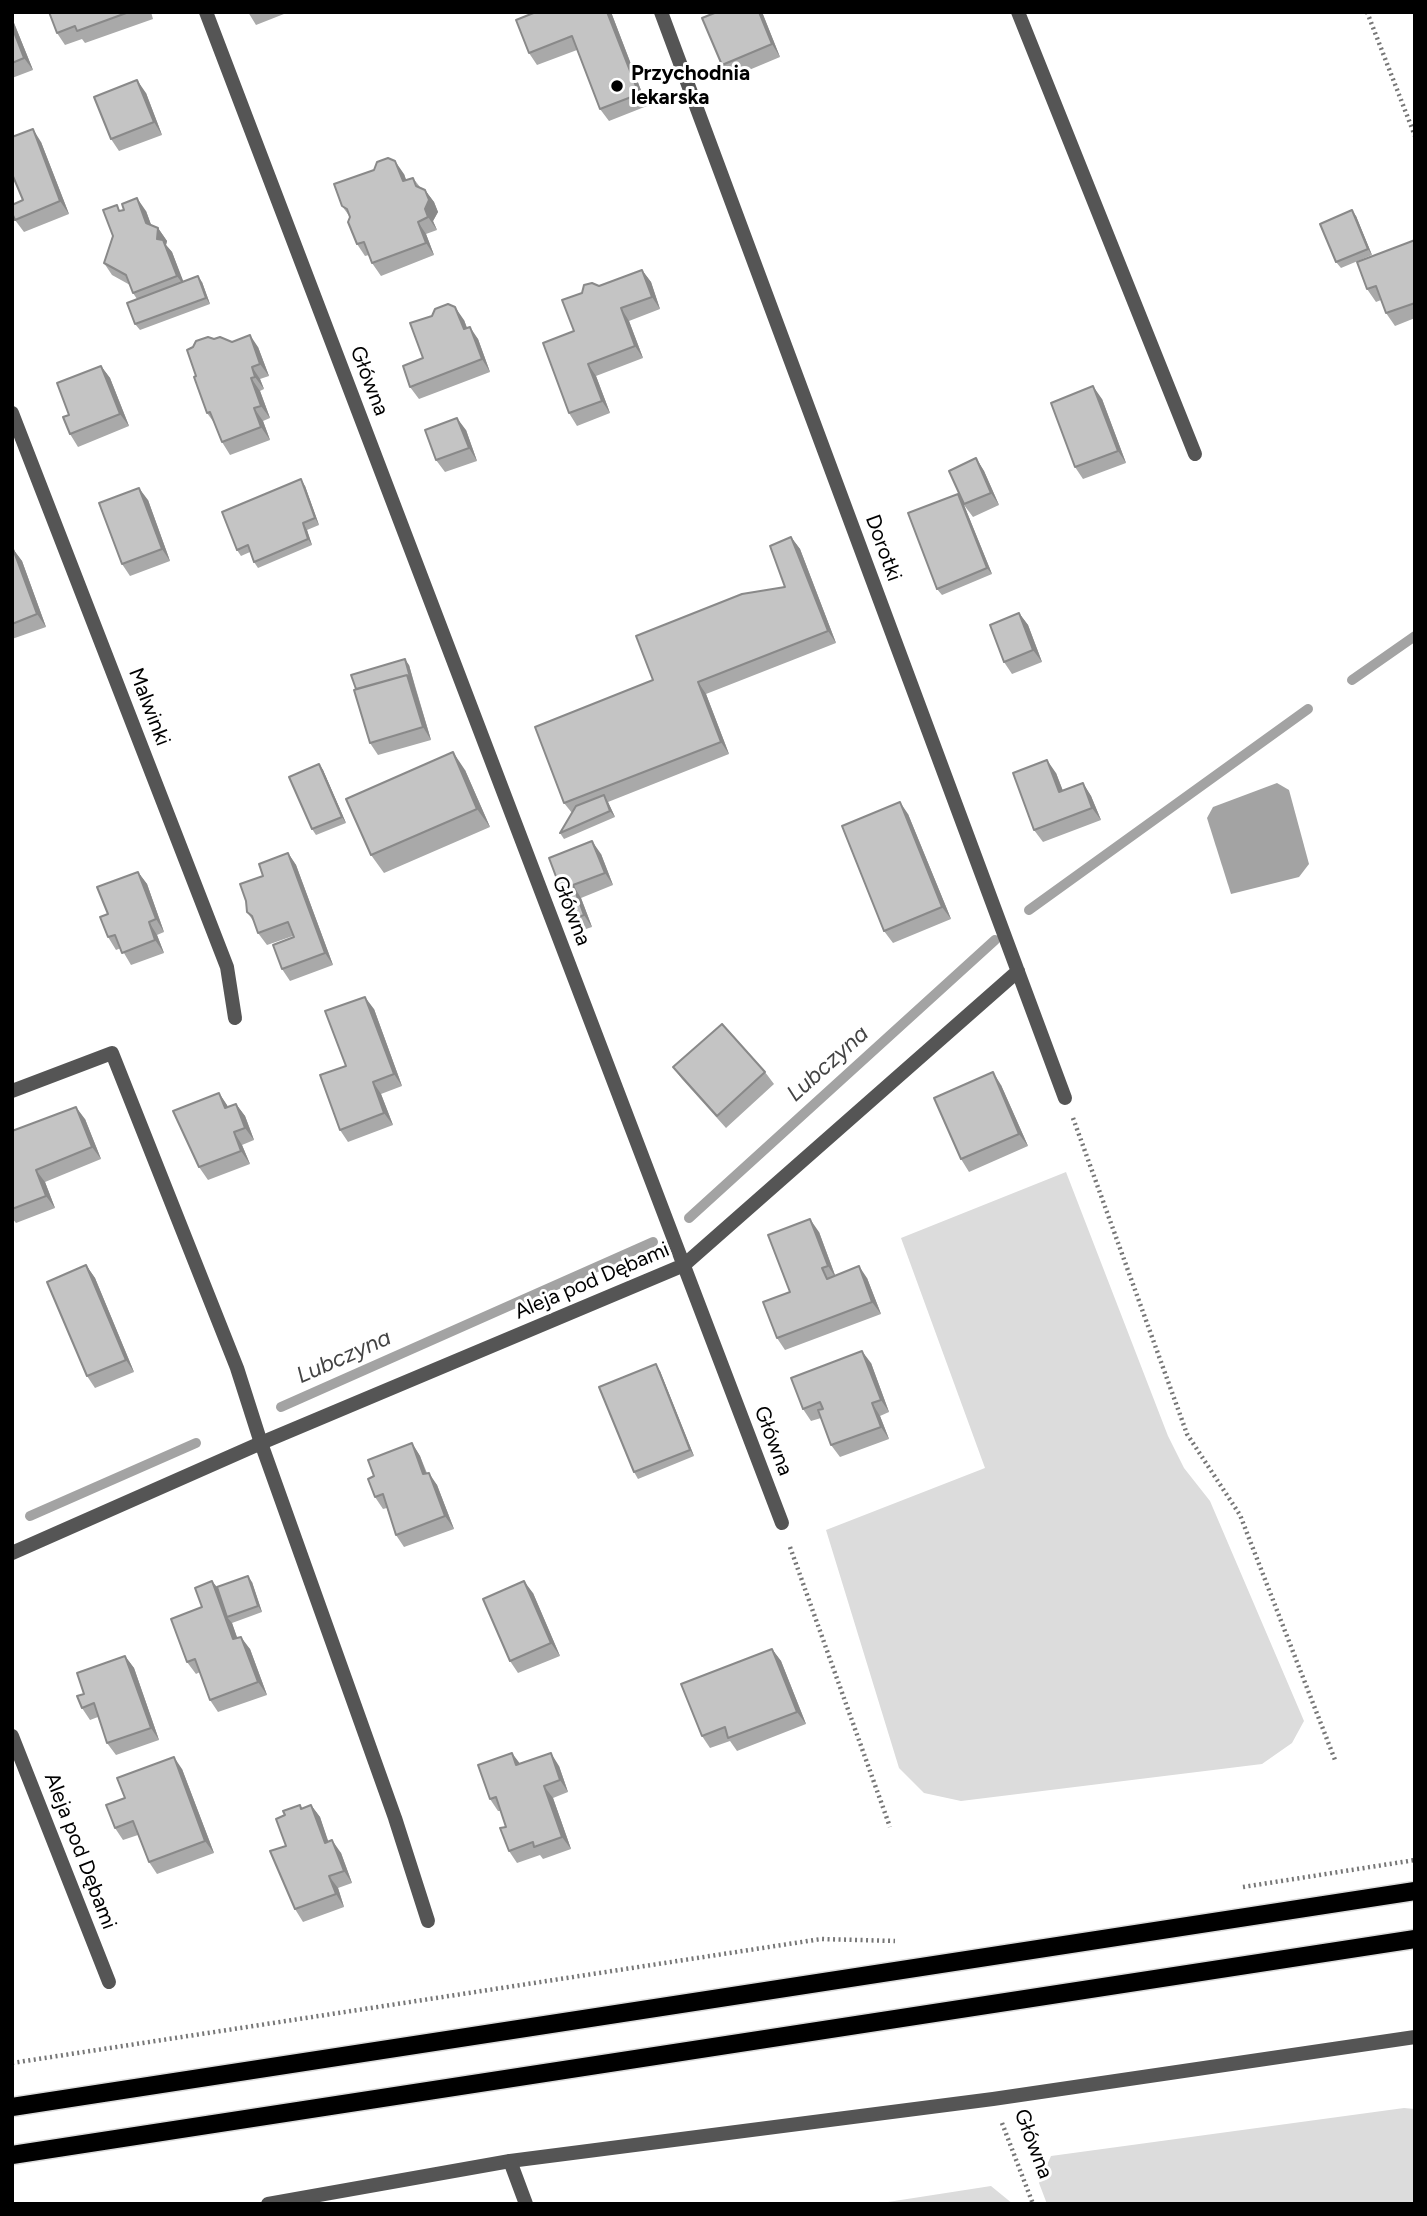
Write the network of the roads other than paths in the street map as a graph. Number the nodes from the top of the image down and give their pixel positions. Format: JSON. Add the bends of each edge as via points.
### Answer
{"nodes":[{"id":1,"x":206,"y":12,"type":"edge"},
{"id":2,"x":661,"y":12,"type":"edge"},
{"id":3,"x":1018,"y":12,"type":"edge"},
{"id":4,"x":12,"y":413,"type":"edge"},
{"id":5,"x":1195,"y":454,"type":"dead end"},
{"id":6,"x":1018,"y":971,"type":"junction"},
{"id":7,"x":235,"y":1018,"type":"dead end"},
{"id":8,"x":12,"y":1091,"type":"edge"},
{"id":9,"x":1065,"y":1098,"type":"road end"},
{"id":10,"x":684,"y":1265,"type":"junction"},
{"id":11,"x":261,"y":1443,"type":"junction"},
{"id":12,"x":782,"y":1523,"type":"road end"},
{"id":13,"x":12,"y":1553,"type":"edge"},
{"id":14,"x":12,"y":1735,"type":"edge"},
{"id":15,"x":1415,"y":1891,"type":"edge"},
{"id":16,"x":428,"y":1921,"type":"dead end"},
{"id":17,"x":1415,"y":1938,"type":"edge"},
{"id":18,"x":109,"y":1982,"type":"dead end"},
{"id":19,"x":1415,"y":2037,"type":"edge"},
{"id":20,"x":12,"y":2107,"type":"edge"},
{"id":21,"x":12,"y":2155,"type":"edge"},
{"id":22,"x":510,"y":2161,"type":"junction"},
{"id":23,"x":268,"y":2204,"type":"edge"},
{"id":24,"x":526,"y":2204,"type":"edge"}],
"edges":[{"from":1,"to":10,"type":"street","name":"Główna"},
{"from":2,"to":6,"type":"street","name":"Dorotki"},
{"from":3,"to":5,"type":"street"},
{"from":4,"to":7,"type":"street","name":"Malwinki","via":[[228,967]]},
{"from":6,"to":9,"type":"street","name":"Dorotki"},
{"from":6,"to":10,"type":"street","name":"Aleja pod Dębami"},
{"from":8,"to":11,"type":"street","via":[[113,1053],[237,1368]]},
{"from":10,"to":11,"type":"street","name":"Aleja pod Dębami"},
{"from":10,"to":12,"type":"street","name":"Główna"},
{"from":11,"to":13,"type":"street","name":"Aleja pod Dębami"},
{"from":11,"to":16,"type":"street"},
{"from":14,"to":18,"type":"street","name":"Aleja pod Dębami"},
{"from":15,"to":20,"type":"main road"},
{"from":17,"to":21,"type":"main road"},
{"from":19,"to":22,"type":"street","via":[[993,2099]]},
{"from":22,"to":23,"type":"street"},
{"from":22,"to":24,"type":"street"}]}
